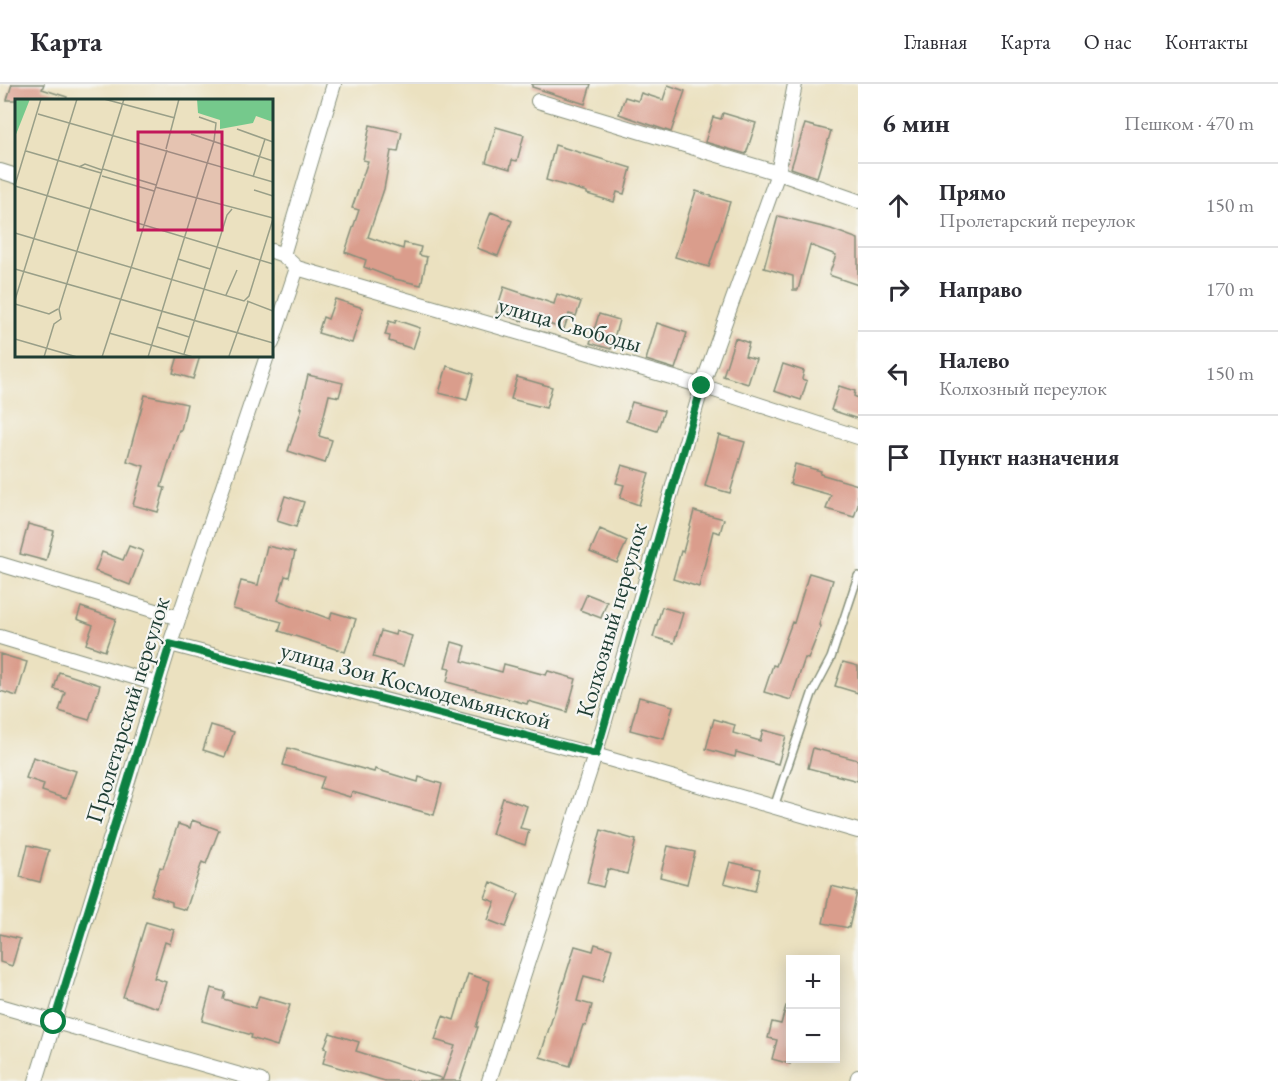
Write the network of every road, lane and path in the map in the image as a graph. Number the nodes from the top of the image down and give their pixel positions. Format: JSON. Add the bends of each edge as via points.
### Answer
{"nodes":[{"id":1,"x":334,"y":84,"type":"edge"},
{"id":2,"x":795,"y":84,"type":"edge"},
{"id":3,"x":537,"y":101,"type":"dead end"},
{"id":4,"x":0,"y":171,"type":"edge"},
{"id":5,"x":778,"y":173,"type":"junction"},
{"id":6,"x":15,"y":176,"type":"edge"},
{"id":7,"x":858,"y":201,"type":"edge"},
{"id":8,"x":278,"y":253,"type":"edge"},
{"id":9,"x":297,"y":268,"type":"junction"},
{"id":10,"x":273,"y":340,"type":"edge"},
{"id":11,"x":267,"y":357,"type":"edge"},
{"id":12,"x":702,"y":386,"type":"junction"},
{"id":13,"x":858,"y":436,"type":"edge"},
{"id":14,"x":0,"y":564,"type":"edge"},
{"id":15,"x":858,"y":576,"type":"edge"},
{"id":16,"x":179,"y":618,"type":"junction"},
{"id":17,"x":0,"y":637,"type":"edge"},
{"id":18,"x":170,"y":644,"type":"junction"},
{"id":19,"x":157,"y":684,"type":"junction"},
{"id":20,"x":596,"y":754,"type":"junction"},
{"id":21,"x":774,"y":807,"type":"junction"},
{"id":22,"x":858,"y":831,"type":"edge"},
{"id":23,"x":0,"y":1006,"type":"edge"},
{"id":24,"x":54,"y":1022,"type":"junction"},
{"id":25,"x":858,"y":1077,"type":"edge"},
{"id":26,"x":36,"y":1081,"type":"edge"},
{"id":27,"x":261,"y":1081,"type":"edge"},
{"id":28,"x":489,"y":1081,"type":"edge"},
{"id":29,"x":857,"y":1081,"type":"edge"}],
"edges":[{"from":1,"to":8,"type":"street"},
{"from":2,"to":5,"type":"street","name":"Колхозный переулок"},
{"from":3,"to":5,"type":"street"},
{"from":4,"to":6,"type":"street"},
{"from":5,"to":7,"type":"street"},
{"from":5,"to":12,"type":"street","name":"Колхозный переулок"},
{"from":8,"to":9,"type":"street","name":"улица Свободы"},
{"from":9,"to":10,"type":"street"},
{"from":9,"to":12,"type":"street","name":"улица Свободы"},
{"from":11,"to":16,"type":"street","name":"Пролетарский переулок"},
{"from":12,"to":13,"type":"street","name":"улица Свободы"},
{"from":12,"to":20,"type":"street","name":"Колхозный переулок"},
{"from":14,"to":16,"type":"street"},
{"from":15,"to":21,"type":"lane"},
{"from":16,"to":18,"type":"street","name":"Пролетарский переулок"},
{"from":17,"to":19,"type":"street"},
{"from":18,"to":19,"type":"street","name":"Пролетарский переулок"},
{"from":18,"to":20,"type":"street","name":"улица Зои Космодемьянской"},
{"from":19,"to":24,"type":"street","name":"Пролетарский переулок"},
{"from":20,"to":21,"type":"street","name":"улица Зои Космодемьянской"},
{"from":20,"to":28,"type":"street","name":"Колхозный переулок"},
{"from":21,"to":22,"type":"street","name":"улица Зои Космодемьянской"},
{"from":23,"to":24,"type":"street"},
{"from":24,"to":26,"type":"street","name":"Пролетарский переулок"},
{"from":24,"to":27,"type":"street"},
{"from":25,"to":29,"type":"street"}]}
